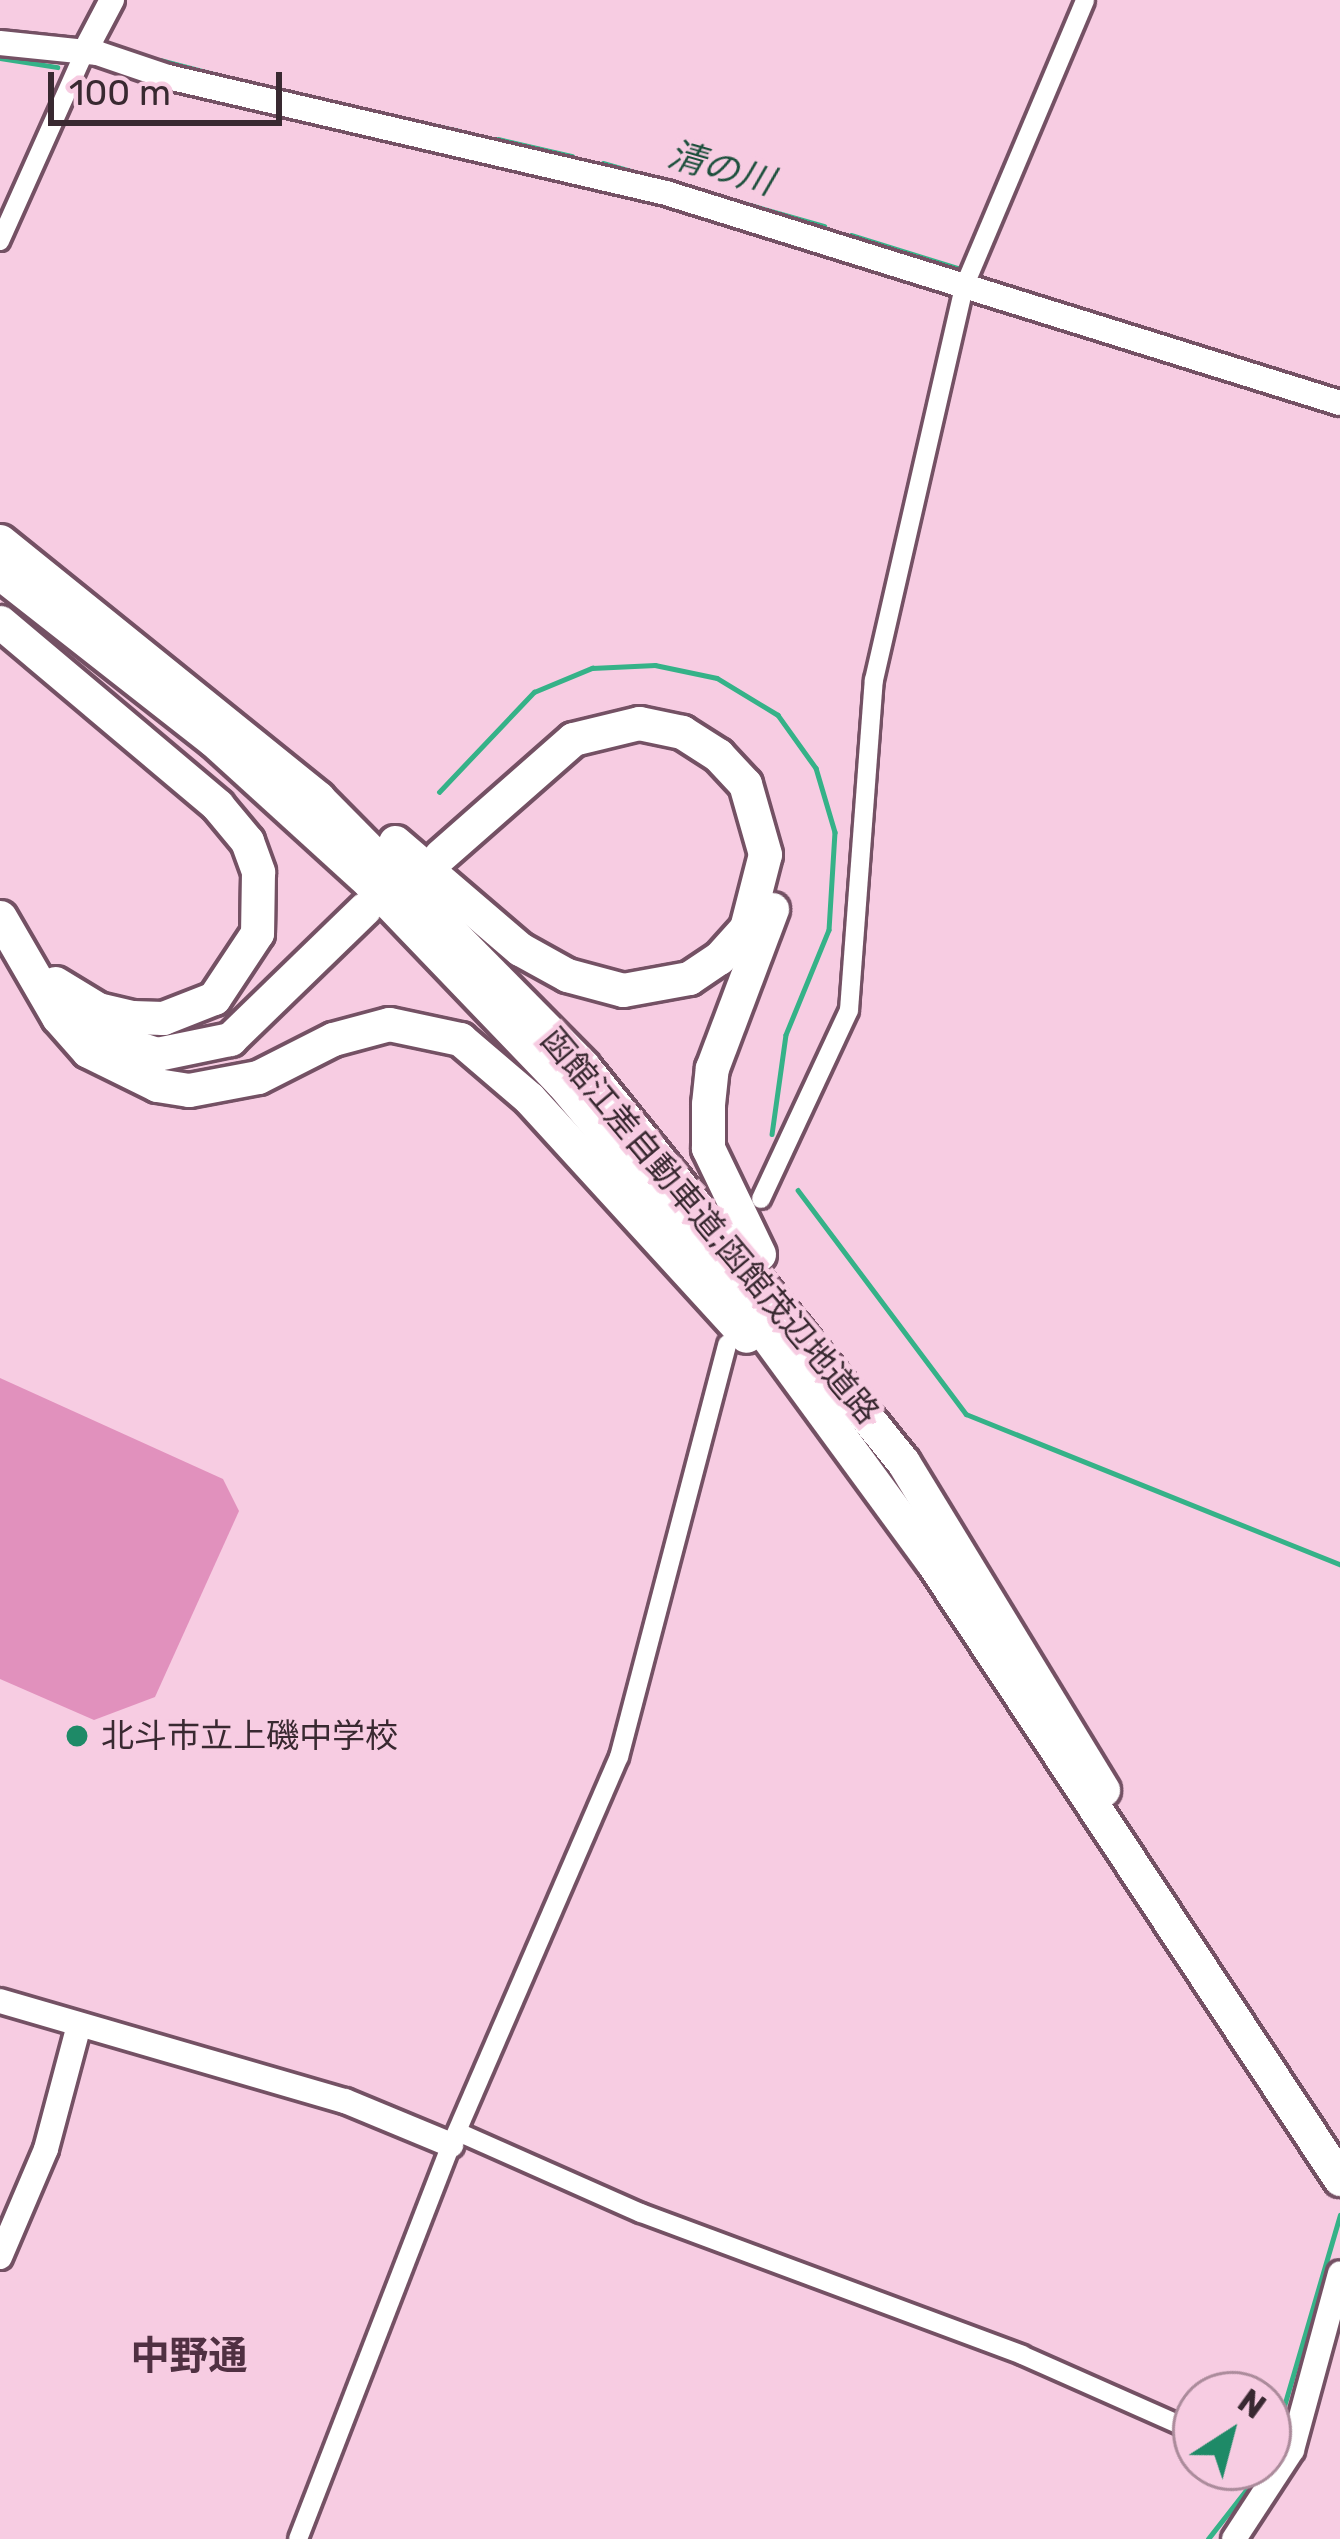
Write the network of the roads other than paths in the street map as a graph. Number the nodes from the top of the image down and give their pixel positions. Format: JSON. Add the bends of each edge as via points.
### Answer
{"nodes":[{"id":1,"x":112,"y":0,"type":"edge"},
{"id":2,"x":1085,"y":0,"type":"edge"},
{"id":3,"x":0,"y":44,"type":"edge"},
{"id":4,"x":84,"y":53,"type":"junction"},
{"id":5,"x":0,"y":241,"type":"edge"},
{"id":6,"x":964,"y":287,"type":"junction"},
{"id":7,"x":1340,"y":403,"type":"edge"},
{"id":8,"x":0,"y":541,"type":"edge"},
{"id":9,"x":0,"y":573,"type":"edge"},
{"id":10,"x":0,"y":622,"type":"edge"},
{"id":11,"x":122,"y":633,"type":"junction"},
{"id":12,"x":0,"y":886,"type":"edge"},
{"id":13,"x":0,"y":917,"type":"edge"},
{"id":14,"x":55,"y":983,"type":"junction"},
{"id":15,"x":88,"y":1051,"type":"junction"},
{"id":16,"x":761,"y":1199,"type":"dead end"},
{"id":17,"x":796,"y":1320,"type":"junction"},
{"id":18,"x":727,"y":1344,"type":"dead end"},
{"id":19,"x":931,"y":1560,"type":"junction"},
{"id":20,"x":0,"y":2001,"type":"edge"},
{"id":21,"x":80,"y":2025,"type":"junction"},
{"id":22,"x":1255,"y":2051,"type":"junction"},
{"id":23,"x":455,"y":2138,"type":"junction"},
{"id":24,"x":1340,"y":2179,"type":"edge"},
{"id":25,"x":0,"y":2257,"type":"edge"},
{"id":26,"x":1340,"y":2273,"type":"edge"},
{"id":27,"x":1172,"y":2421,"type":"edge"},
{"id":28,"x":1292,"y":2443,"type":"edge"},
{"id":29,"x":1259,"y":2491,"type":"edge"},
{"id":30,"x":298,"y":2539,"type":"edge"},
{"id":31,"x":1234,"y":2539,"type":"edge"}],
"edges":[{"from":1,"to":4,"type":"street"},
{"from":2,"to":6,"type":"street"},
{"from":3,"to":4,"type":"street"},
{"from":4,"to":5,"type":"street"},
{"from":4,"to":6,"type":"street","via":[[666,194]]},
{"from":6,"to":7,"type":"street"},
{"from":6,"to":16,"type":"street","via":[[874,680],[849,1010]]},
{"from":8,"to":11,"type":"highway","name":"函館江差自動車道;函館茂辺地道路"},
{"from":9,"to":19,"type":"highway","name":"函館江差自動車道;函館茂辺地道路","via":[[213,740],[449,962],[717,1268]]},
{"from":10,"to":14,"type":"highway","via":[[217,805],[247,842],[258,872],[261,907],[245,960],[214,998],[191,1011],[132,1017],[98,1009]]},
{"from":11,"to":17,"type":"highway","name":"函館江差自動車道;函館茂辺地道路","via":[[318,798],[452,927],[583,1066]]},
{"from":11,"to":17,"type":"highway","via":[[335,791],[520,950],[591,984],[657,987],[719,958],[746,928],[765,854],[745,784],[718,755],[682,732],[639,723],[572,739],[434,849],[539,742],[613,707],[687,716],[755,769],[775,805],[779,886],[712,1068],[708,1148]]},
{"from":12,"to":14,"type":"highway"},
{"from":13,"to":15,"type":"highway","via":[[58,1017]]},
{"from":14,"to":15,"type":"highway","via":[[110,1039],[157,1054],[191,1051],[230,1039],[371,916],[266,1034],[229,1060],[140,1069]]},
{"from":15,"to":19,"type":"highway","via":[[127,1076],[189,1090],[258,1076],[389,1024],[460,1039],[529,1098],[741,1330]]},
{"from":17,"to":22,"type":"highway","name":"函館江差自動車道;函館茂辺地道路","via":[[903,1462]]},
{"from":18,"to":23,"type":"street","via":[[619,1757]]},
{"from":19,"to":22,"type":"highway","name":"函館江差自動車道;函館茂辺地道路"},
{"from":20,"to":21,"type":"street"},
{"from":21,"to":23,"type":"street"},
{"from":21,"to":25,"type":"street","via":[[46,2149]]},
{"from":22,"to":24,"type":"highway","name":"函館江差自動車道;函館茂辺地道路"},
{"from":23,"to":27,"type":"street","via":[[1022,2355]]},
{"from":23,"to":30,"type":"street"},
{"from":26,"to":28,"type":"street"},
{"from":29,"to":31,"type":"street"}]}
